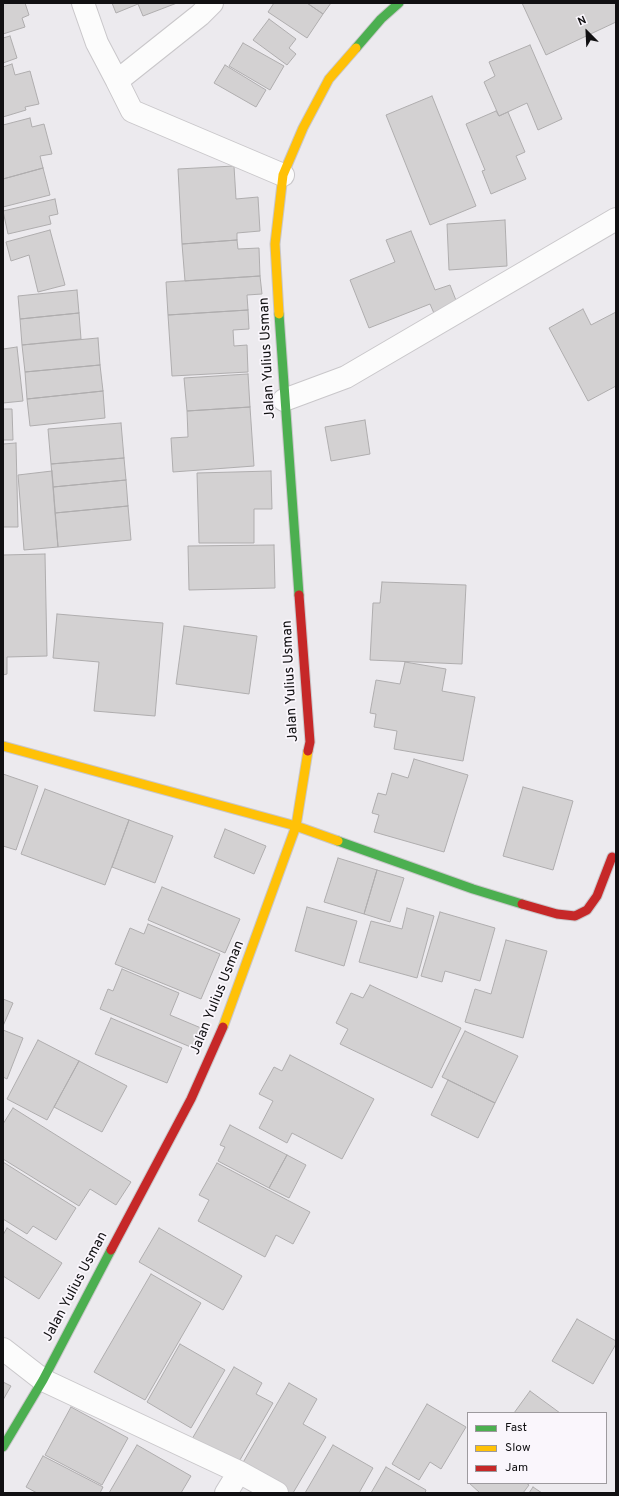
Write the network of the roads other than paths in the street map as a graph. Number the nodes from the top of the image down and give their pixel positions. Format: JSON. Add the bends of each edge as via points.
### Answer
{"nodes":[{"id":1,"x":83,"y":3,"type":"edge"},
{"id":2,"x":212,"y":3,"type":"edge"},
{"id":3,"x":399,"y":3,"type":"edge"},
{"id":4,"x":117,"y":80,"type":"junction"},
{"id":5,"x":283,"y":176,"type":"junction"},
{"id":6,"x":616,"y":219,"type":"edge"},
{"id":7,"x":284,"y":400,"type":"junction"},
{"id":8,"x":3,"y":746,"type":"edge"},
{"id":9,"x":296,"y":826,"type":"junction"},
{"id":10,"x":612,"y":857,"type":"dead end"},
{"id":11,"x":3,"y":1349,"type":"edge"},
{"id":12,"x":43,"y":1380,"type":"junction"},
{"id":13,"x":3,"y":1448,"type":"edge"},
{"id":14,"x":239,"y":1472,"type":"junction"},
{"id":15,"x":226,"y":1493,"type":"edge"},
{"id":16,"x":277,"y":1493,"type":"edge"}],
"edges":[{"from":1,"to":4,"type":"street","via":[[97,43]]},
{"from":2,"to":4,"type":"street"},
{"from":3,"to":5,"type":"street","name":"Jalan Yulius Usman","via":[[381,19],[329,79],[303,128]]},
{"from":4,"to":5,"type":"street","via":[[132,111]]},
{"from":5,"to":7,"type":"street","name":"Jalan Yulius Usman","via":[[275,244]]},
{"from":6,"to":7,"type":"street","via":[[346,377]]},
{"from":7,"to":9,"type":"street","name":"Jalan Yulius Usman","via":[[310,742]]},
{"from":8,"to":9,"type":"street"},
{"from":9,"to":10,"type":"street","via":[[473,889],[556,914],[575,916],[587,910],[597,896]]},
{"from":9,"to":12,"type":"street","name":"Jalan Yulius Usman","via":[[229,1014],[191,1099]]},
{"from":11,"to":12,"type":"street"},
{"from":12,"to":13,"type":"street","name":"Jalan Yulius Usman"},
{"from":12,"to":14,"type":"street"},
{"from":14,"to":15,"type":"street"},
{"from":14,"to":16,"type":"street"}]}
